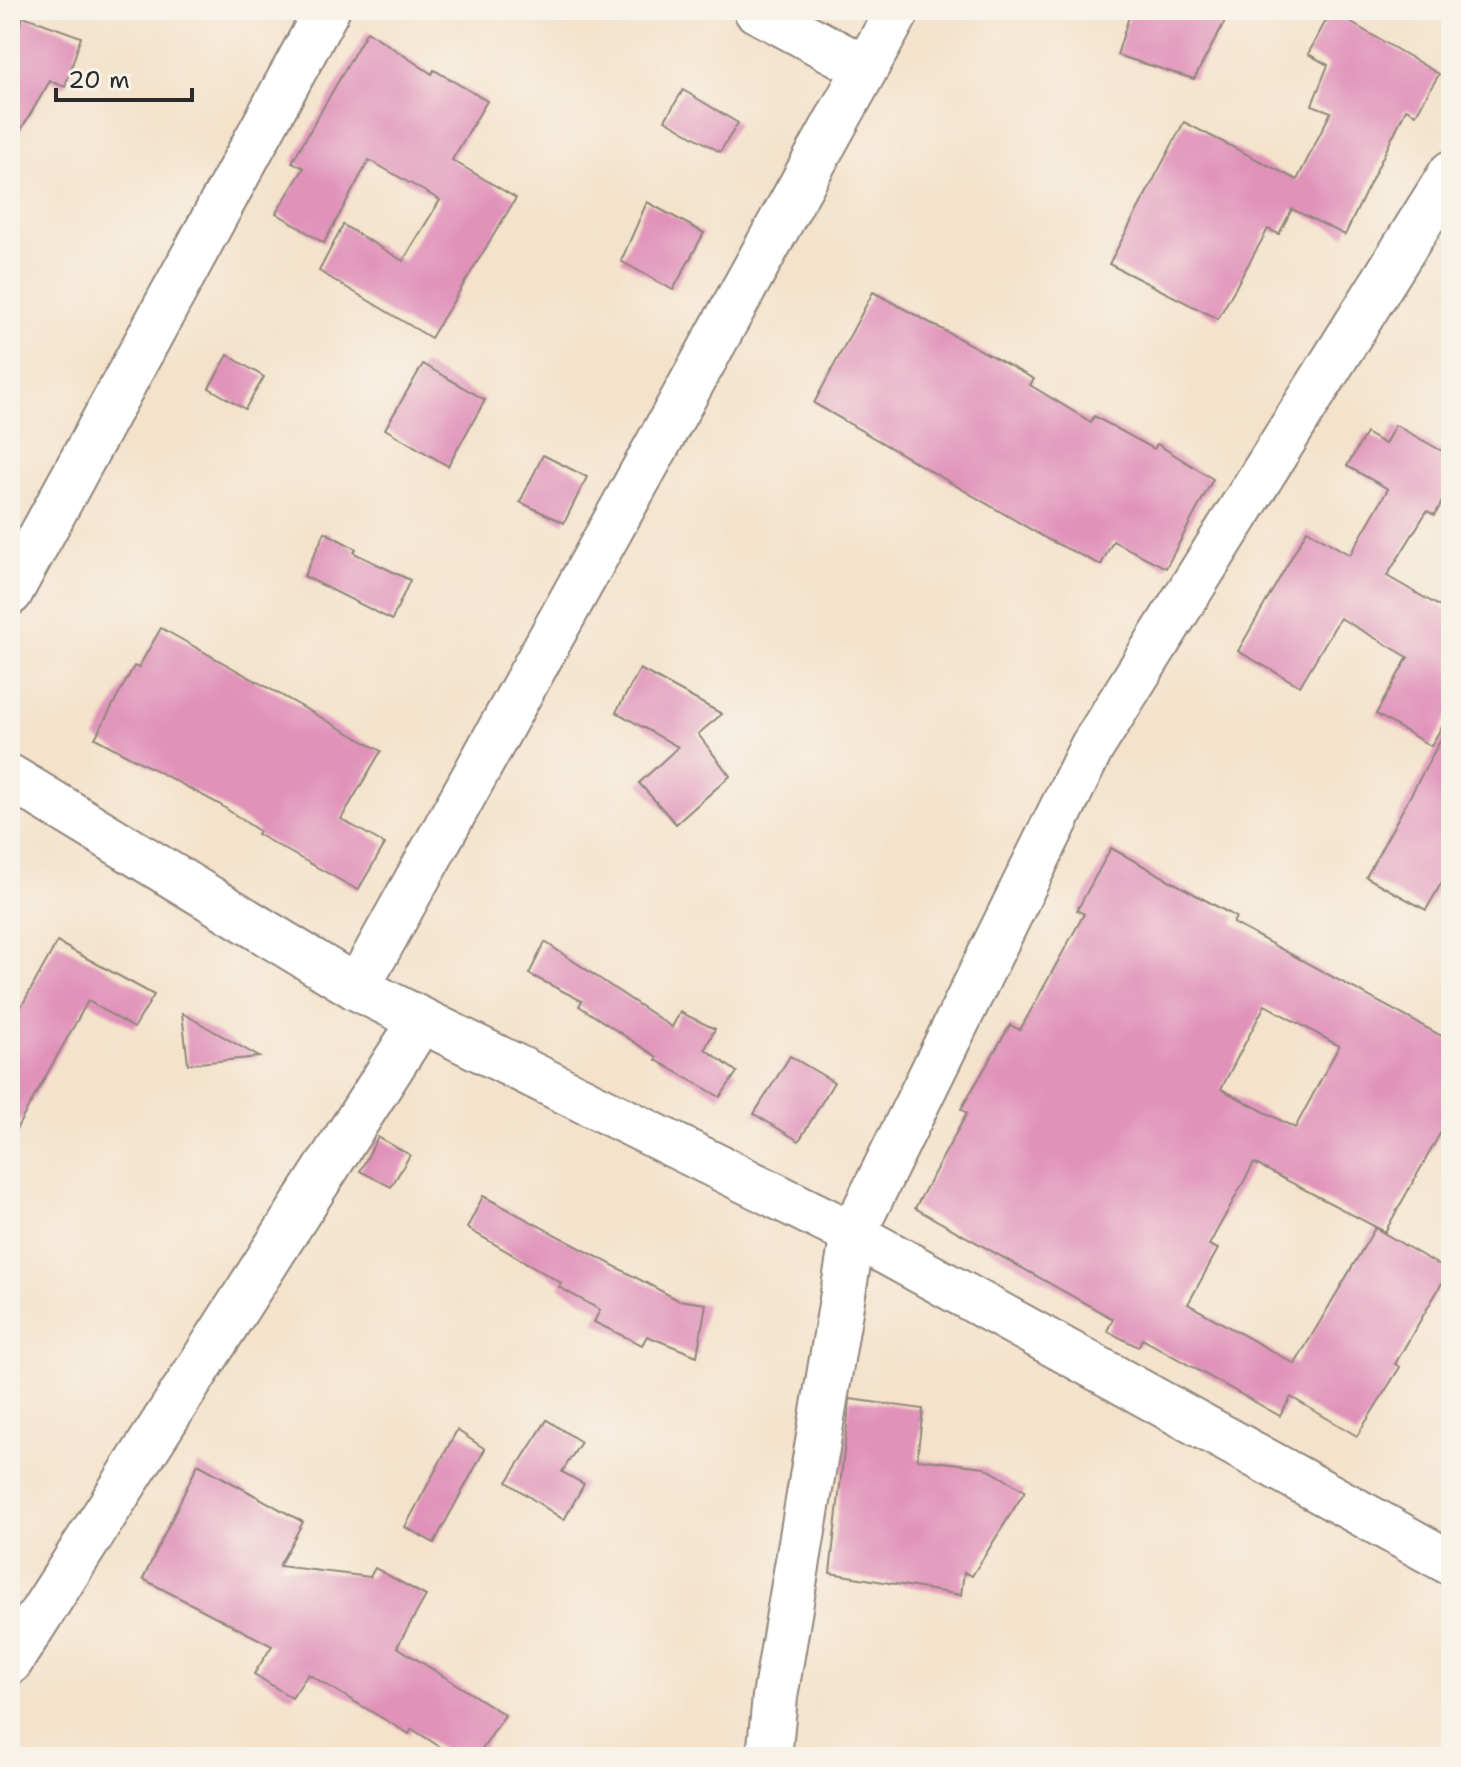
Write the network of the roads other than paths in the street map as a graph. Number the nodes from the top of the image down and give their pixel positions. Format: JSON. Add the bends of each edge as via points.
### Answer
{"nodes":[{"id":1,"x":327,"y":10,"type":"edge"},
{"id":2,"x":756,"y":10,"type":"edge"},
{"id":3,"x":898,"y":10,"type":"edge"},
{"id":4,"x":865,"y":68,"type":"junction"},
{"id":5,"x":1451,"y":173,"type":"edge"},
{"id":6,"x":10,"y":593,"type":"edge"},
{"id":7,"x":10,"y":777,"type":"edge"},
{"id":8,"x":357,"y":988,"type":"junction"},
{"id":9,"x":421,"y":1021,"type":"junction"},
{"id":10,"x":853,"y":1234,"type":"junction"},
{"id":11,"x":1451,"y":1563,"type":"edge"},
{"id":12,"x":10,"y":1662,"type":"edge"},
{"id":13,"x":769,"y":1757,"type":"edge"}],
"edges":[{"from":1,"to":6,"type":"street"},
{"from":2,"to":4,"type":"street"},
{"from":3,"to":4,"type":"street"},
{"from":4,"to":8,"type":"street"},
{"from":5,"to":10,"type":"street","via":[[1092,747]]},
{"from":7,"to":8,"type":"street"},
{"from":8,"to":9,"type":"street"},
{"from":9,"to":10,"type":"street"},
{"from":9,"to":12,"type":"street"},
{"from":10,"to":11,"type":"street"},
{"from":10,"to":13,"type":"street"}]}
